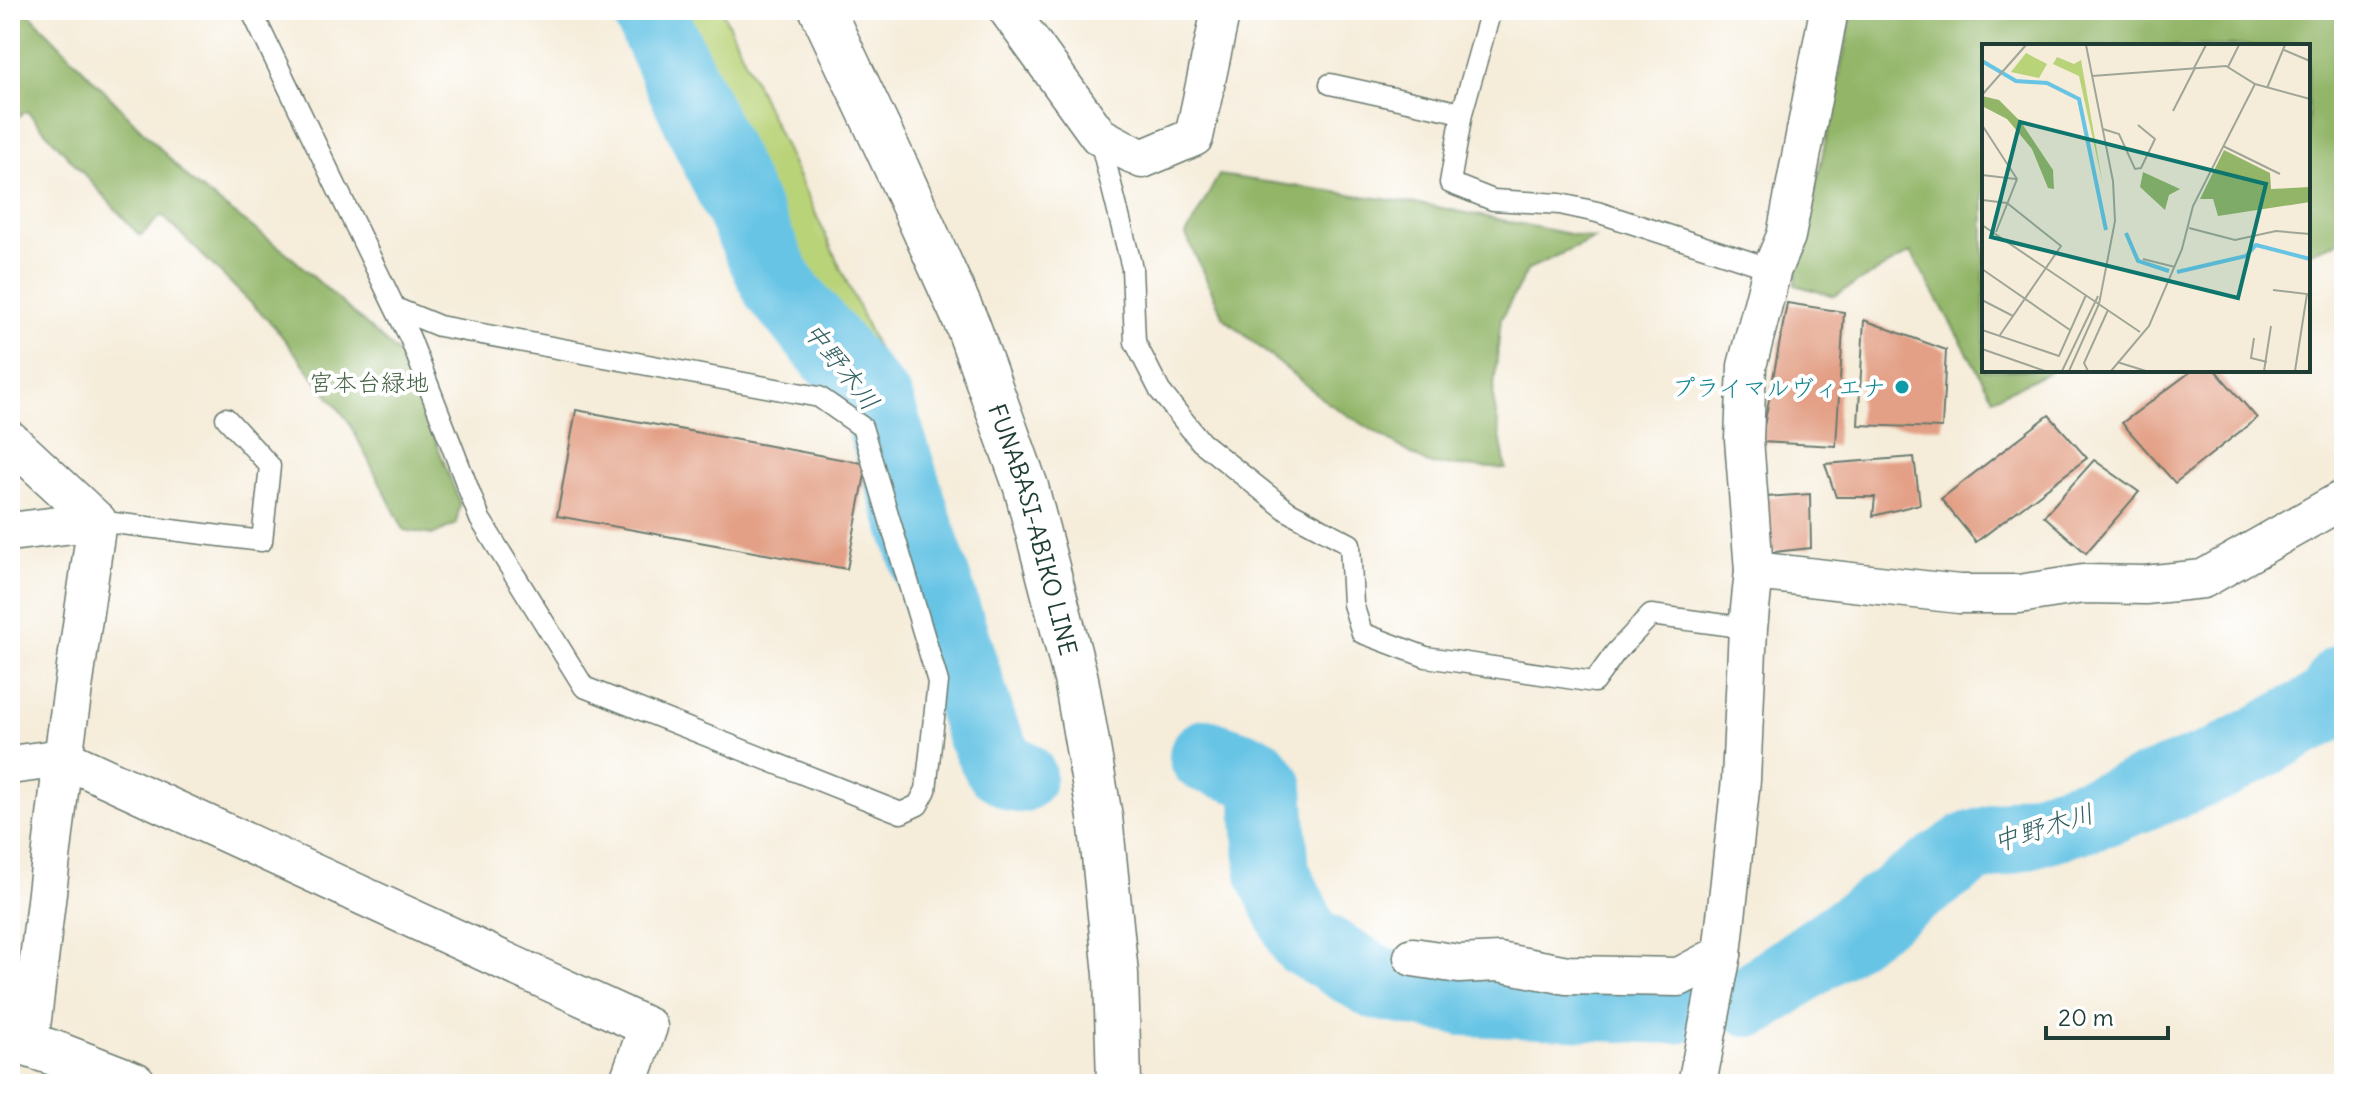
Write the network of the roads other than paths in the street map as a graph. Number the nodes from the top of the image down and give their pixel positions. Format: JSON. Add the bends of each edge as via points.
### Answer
{"nodes":[{"id":1,"x":251,"y":10,"type":"edge"},
{"id":2,"x":822,"y":10,"type":"edge"},
{"id":3,"x":1008,"y":10,"type":"edge"},
{"id":4,"x":1221,"y":10,"type":"edge"},
{"id":5,"x":1491,"y":10,"type":"edge"},
{"id":6,"x":1829,"y":10,"type":"edge"},
{"id":7,"x":1330,"y":84,"type":"dead end"},
{"id":8,"x":1462,"y":113,"type":"junction"},
{"id":9,"x":1099,"y":136,"type":"junction"},
{"id":10,"x":1772,"y":269,"type":"junction"},
{"id":11,"x":395,"y":308,"type":"junction"},
{"id":12,"x":226,"y":418,"type":"dead end"},
{"id":13,"x":10,"y":440,"type":"edge"},
{"id":14,"x":2344,"y":499,"type":"edge"},
{"id":15,"x":97,"y":521,"type":"junction"},
{"id":16,"x":10,"y":532,"type":"edge"},
{"id":17,"x":1754,"y":571,"type":"junction"},
{"id":18,"x":1748,"y":628,"type":"junction"},
{"id":19,"x":63,"y":758,"type":"junction"},
{"id":20,"x":10,"y":765,"type":"edge"},
{"id":21,"x":1722,"y":954,"type":"junction"},
{"id":22,"x":1413,"y":957,"type":"dead end"},
{"id":23,"x":19,"y":1042,"type":"edge"},
{"id":24,"x":134,"y":1084,"type":"edge"},
{"id":25,"x":628,"y":1084,"type":"edge"},
{"id":26,"x":1119,"y":1084,"type":"edge"},
{"id":27,"x":1697,"y":1084,"type":"edge"}],
"edges":[{"from":1,"to":11,"type":"lane"},
{"from":2,"to":26,"type":"main road","name":"FUNABASI-ABIKO LINE","via":[[968,326],[1026,487],[1076,679],[1100,817],[1116,974]]},
{"from":3,"to":9,"type":"street"},
{"from":4,"to":9,"type":"street","via":[[1194,137],[1142,159]]},
{"from":5,"to":8,"type":"lane"},
{"from":6,"to":10,"type":"street","via":[[1786,236]]},
{"from":7,"to":8,"type":"lane"},
{"from":8,"to":10,"type":"lane","via":[[1450,183],[1493,200],[1597,212]]},
{"from":9,"to":18,"type":"lane","via":[[1132,268],[1135,342],[1160,391],[1201,442],[1288,511],[1350,544],[1353,604],[1362,633],[1426,657],[1594,682],[1651,615]]},
{"from":10,"to":17,"type":"street","via":[[1747,366],[1744,439]]},
{"from":11,"to":11,"type":"lane","via":[[439,326],[819,397],[862,427],[938,682],[926,790],[918,805],[901,813],[584,687],[480,519]]},
{"from":12,"to":15,"type":"lane","via":[[270,466],[262,541]]},
{"from":13,"to":15,"type":"street"},
{"from":14,"to":17,"type":"street","via":[[2203,579],[1959,594]]},
{"from":15,"to":16,"type":"street"},
{"from":15,"to":19,"type":"street"},
{"from":17,"to":18,"type":"street"},
{"from":18,"to":21,"type":"street","via":[[1741,780]]},
{"from":19,"to":20,"type":"street"},
{"from":19,"to":23,"type":"street"},
{"from":19,"to":25,"type":"street","via":[[648,1027]]},
{"from":21,"to":22,"type":"street","via":[[1679,977],[1567,975],[1499,962],[1459,964]]},
{"from":21,"to":27,"type":"street"},
{"from":23,"to":24,"type":"main road"}]}
